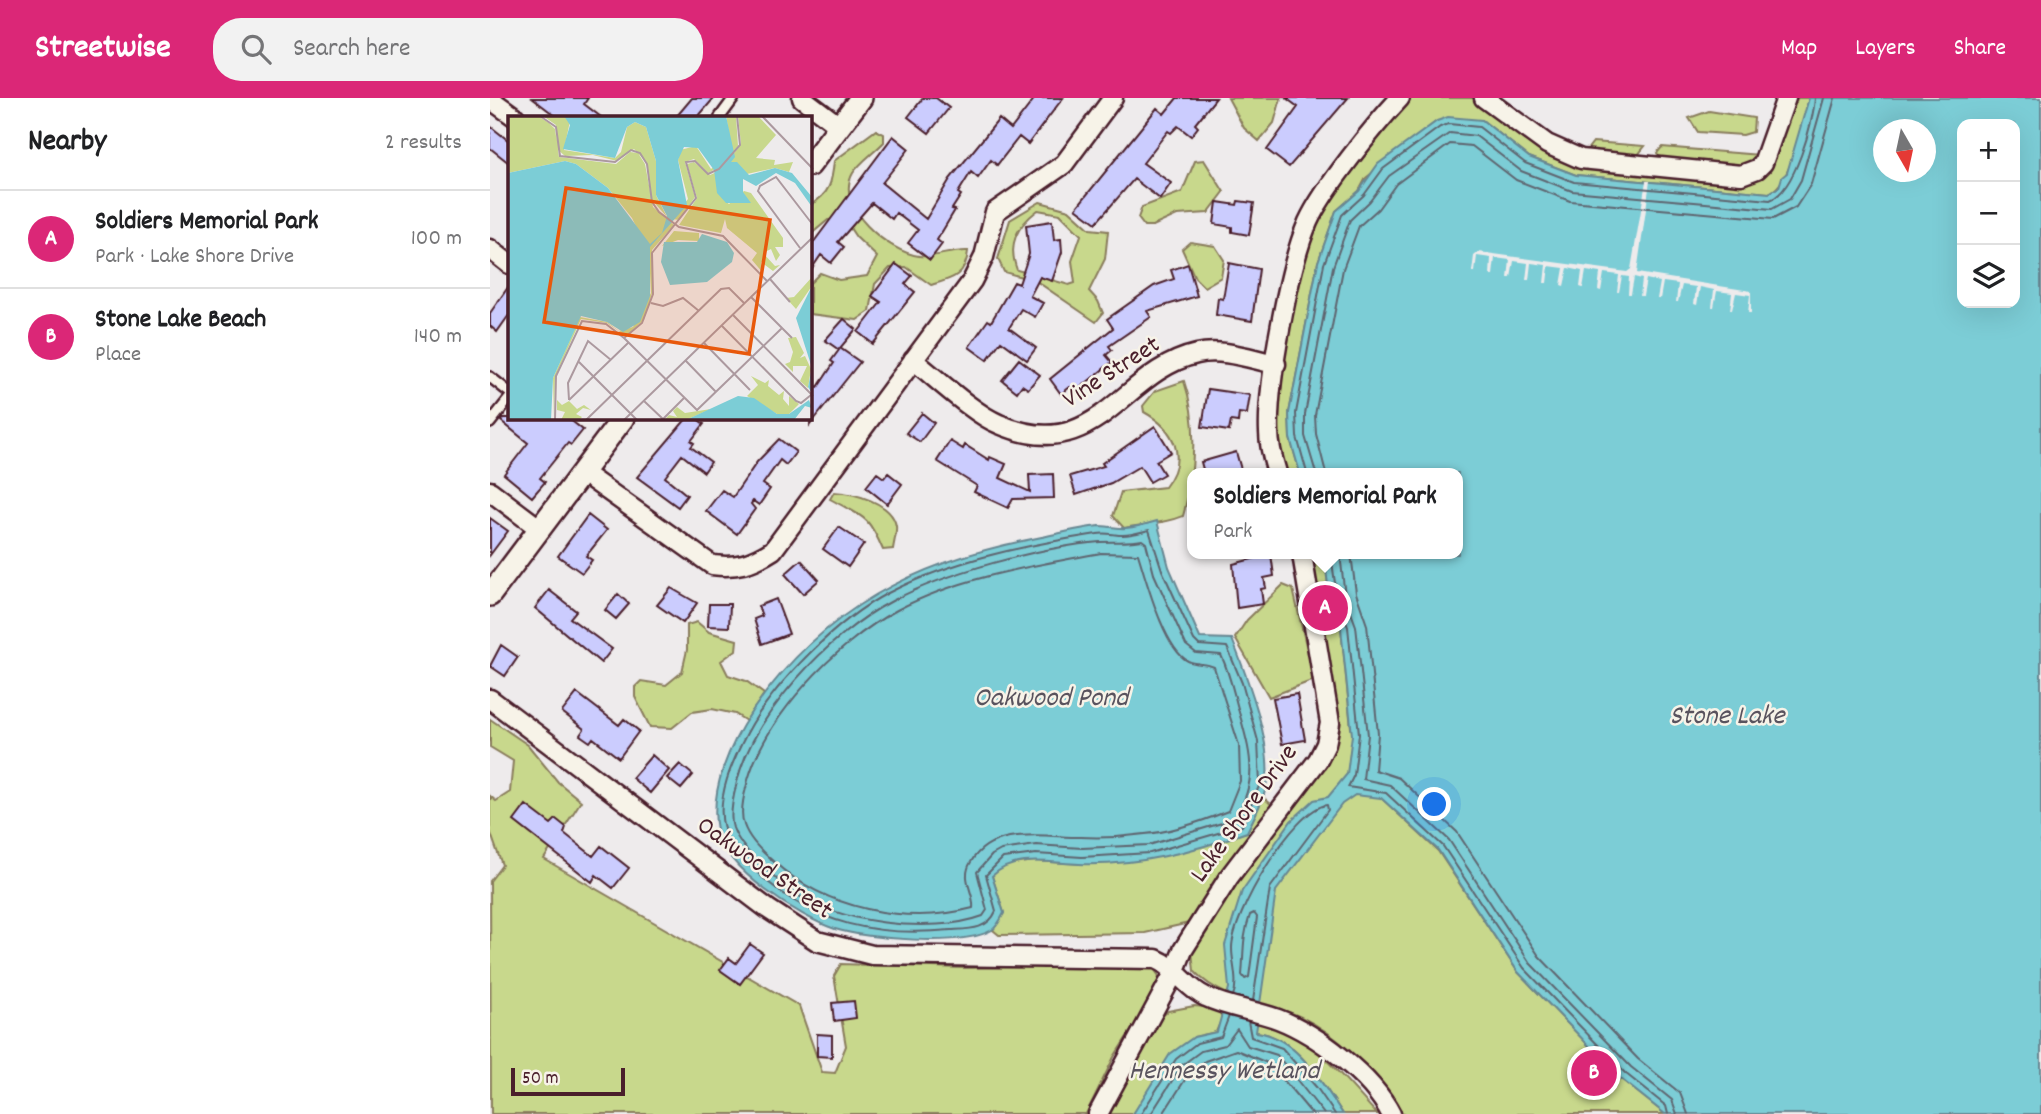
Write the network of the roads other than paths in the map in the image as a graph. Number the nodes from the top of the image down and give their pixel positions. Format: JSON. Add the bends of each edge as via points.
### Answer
{"nodes":[{"id":1,"x":734,"y":98,"type":"edge"},
{"id":2,"x":802,"y":98,"type":"edge"},
{"id":3,"x":861,"y":98,"type":"edge"},
{"id":4,"x":1113,"y":98,"type":"edge"},
{"id":5,"x":1400,"y":98,"type":"edge"},
{"id":6,"x":1484,"y":98,"type":"edge"},
{"id":7,"x":1786,"y":98,"type":"edge"},
{"id":8,"x":490,"y":99,"type":"edge"},
{"id":9,"x":513,"y":116,"type":"edge"},
{"id":10,"x":721,"y":116,"type":"edge"},
{"id":11,"x":839,"y":127,"type":"junction"},
{"id":12,"x":812,"y":162,"type":"edge"},
{"id":13,"x":490,"y":249,"type":"edge"},
{"id":14,"x":508,"y":263,"type":"edge"},
{"id":15,"x":913,"y":360,"type":"junction"},
{"id":16,"x":1276,"y":364,"type":"junction"},
{"id":17,"x":490,"y":377,"type":"edge"},
{"id":18,"x":508,"y":390,"type":"edge"},
{"id":19,"x":508,"y":400,"type":"edge"},
{"id":20,"x":622,"y":420,"type":"edge"},
{"id":21,"x":490,"y":423,"type":"edge"},
{"id":22,"x":1276,"y":468,"type":"edge"},
{"id":23,"x":583,"y":473,"type":"junction"},
{"id":24,"x":490,"y":491,"type":"edge"},
{"id":25,"x":540,"y":529,"type":"junction"},
{"id":26,"x":1303,"y":559,"type":"edge"},
{"id":27,"x":490,"y":595,"type":"edge"},
{"id":28,"x":490,"y":699,"type":"edge"},
{"id":29,"x":1174,"y":972,"type":"junction"},
{"id":30,"x":1098,"y":1114,"type":"edge"},
{"id":31,"x":1391,"y":1114,"type":"edge"}],
"edges":[{"from":1,"to":10,"type":"lane"},
{"from":2,"to":11,"type":"street"},
{"from":3,"to":11,"type":"street"},
{"from":4,"to":15,"type":"street","via":[[1064,164],[995,212],[984,257],[972,281]]},
{"from":5,"to":16,"type":"street","via":[[1308,222],[1294,264]]},
{"from":6,"to":7,"type":"street","via":[[1547,144],[1581,159],[1741,175],[1763,163]]},
{"from":8,"to":9,"type":"street"},
{"from":11,"to":12,"type":"street"},
{"from":13,"to":14,"type":"street"},
{"from":15,"to":16,"type":"street","name":"Vine Street","via":[[996,423],[1044,435],[1062,434],[1097,421],[1180,359],[1217,352]]},
{"from":15,"to":23,"type":"street","via":[[773,550],[750,564],[732,568],[712,565]]},
{"from":16,"to":22,"type":"street","via":[[1269,434]]},
{"from":17,"to":18,"type":"lane"},
{"from":19,"to":21,"type":"lane"},
{"from":20,"to":23,"type":"street"},
{"from":23,"to":25,"type":"street"},
{"from":24,"to":25,"type":"street"},
{"from":25,"to":27,"type":"street"},
{"from":26,"to":29,"type":"street","name":"Lake Shore Drive","via":[[1329,734],[1318,760],[1229,877]]},
{"from":28,"to":29,"type":"street","name":"Oakwood Street","via":[[817,941],[872,956],[1156,959]]},
{"from":29,"to":30,"type":"street","name":"Lake Shore Drive"},
{"from":29,"to":31,"type":"street","name":"Oakwood Street","via":[[1188,988],[1298,1028],[1323,1044],[1359,1073]]}]}
